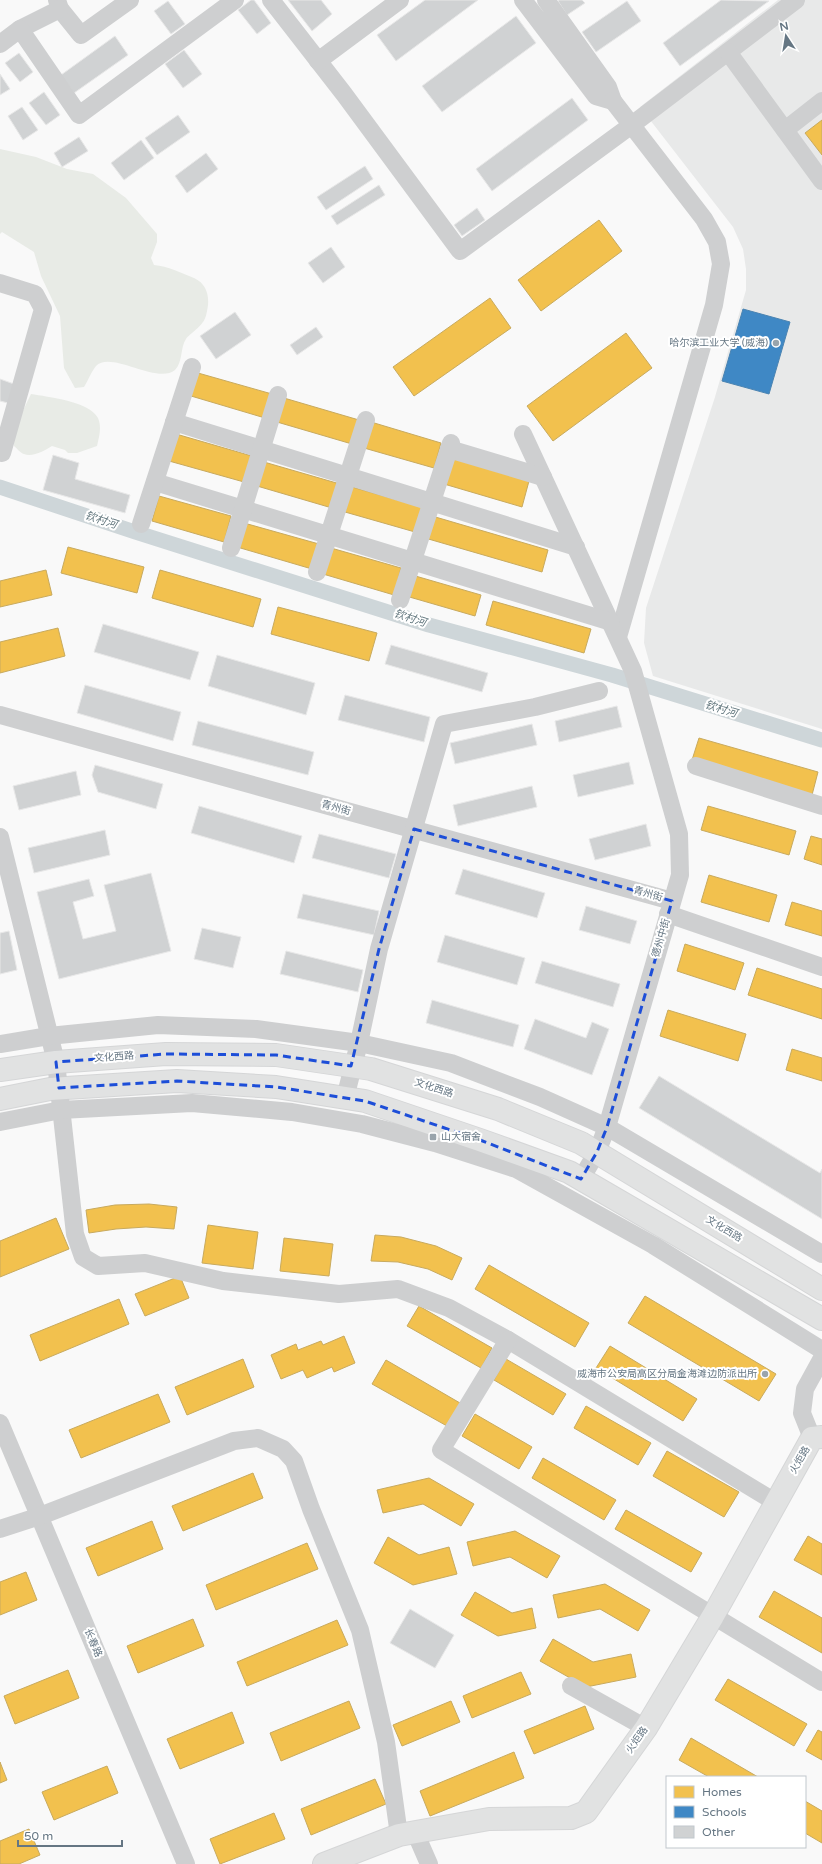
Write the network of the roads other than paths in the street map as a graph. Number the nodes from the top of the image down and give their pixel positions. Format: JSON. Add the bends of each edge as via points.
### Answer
{"nodes":[{"id":1,"x":130,"y":0,"type":"edge"},
{"id":2,"x":235,"y":0,"type":"edge"},
{"id":3,"x":271,"y":0,"type":"edge"},
{"id":4,"x":400,"y":0,"type":"edge"},
{"id":5,"x":524,"y":0,"type":"edge"},
{"id":6,"x":546,"y":0,"type":"edge"},
{"id":7,"x":796,"y":0,"type":"edge"},
{"id":8,"x":58,"y":5,"type":"edge"},
{"id":9,"x":20,"y":29,"type":"junction"},
{"id":10,"x":0,"y":44,"type":"edge"},
{"id":11,"x":728,"y":52,"type":"junction"},
{"id":12,"x":318,"y":60,"type":"junction"},
{"id":13,"x":613,"y":101,"type":"junction"},
{"id":14,"x":822,"y":101,"type":"edge"},
{"id":15,"x":633,"y":124,"type":"junction"},
{"id":16,"x":785,"y":130,"type":"junction"},
{"id":17,"x":822,"y":181,"type":"edge"},
{"id":18,"x":0,"y":283,"type":"edge"},
{"id":19,"x":192,"y":368,"type":"dead end"},
{"id":20,"x":278,"y":395,"type":"dead end"},
{"id":21,"x":366,"y":420,"type":"dead end"},
{"id":22,"x":174,"y":422,"type":"junction"},
{"id":23,"x":523,"y":434,"type":"dead end"},
{"id":24,"x":262,"y":449,"type":"junction"},
{"id":25,"x":2,"y":453,"type":"dead end"},
{"id":26,"x":348,"y":476,"type":"junction"},
{"id":27,"x":543,"y":477,"type":"junction"},
{"id":28,"x":155,"y":482,"type":"junction"},
{"id":29,"x":432,"y":502,"type":"junction"},
{"id":30,"x":243,"y":509,"type":"junction"},
{"id":31,"x":141,"y":524,"type":"dead end"},
{"id":32,"x":329,"y":536,"type":"junction"},
{"id":33,"x":576,"y":547,"type":"junction"},
{"id":34,"x":231,"y":548,"type":"dead end"},
{"id":35,"x":412,"y":561,"type":"junction"},
{"id":36,"x":318,"y":572,"type":"dead end"},
{"id":37,"x":400,"y":600,"type":"dead end"},
{"id":38,"x":615,"y":630,"type":"junction"},
{"id":39,"x":599,"y":691,"type":"dead end"},
{"id":40,"x":0,"y":716,"type":"edge"},
{"id":41,"x":696,"y":766,"type":"dead end"},
{"id":42,"x":822,"y":806,"type":"edge"},
{"id":43,"x":414,"y":829,"type":"junction"},
{"id":44,"x":0,"y":837,"type":"edge"},
{"id":45,"x":670,"y":907,"type":"junction"},
{"id":46,"x":822,"y":967,"type":"edge"},
{"id":47,"x":49,"y":1036,"type":"junction"},
{"id":48,"x":359,"y":1043,"type":"junction"},
{"id":49,"x":0,"y":1044,"type":"edge"},
{"id":50,"x":56,"y":1062,"type":"junction"},
{"id":51,"x":351,"y":1066,"type":"junction"},
{"id":52,"x":0,"y":1070,"type":"edge"},
{"id":53,"x":59,"y":1088,"type":"junction"},
{"id":54,"x":344,"y":1098,"type":"junction"},
{"id":55,"x":0,"y":1099,"type":"edge"},
{"id":56,"x":62,"y":1110,"type":"junction"},
{"id":57,"x":0,"y":1122,"type":"edge"},
{"id":58,"x":606,"y":1127,"type":"junction"},
{"id":59,"x":597,"y":1152,"type":"junction"},
{"id":60,"x":581,"y":1179,"type":"junction"},
{"id":61,"x":819,"y":1246,"type":"edge"},
{"id":62,"x":822,"y":1289,"type":"edge"},
{"id":63,"x":821,"y":1317,"type":"edge"},
{"id":64,"x":508,"y":1340,"type":"junction"},
{"id":65,"x":822,"y":1350,"type":"edge"},
{"id":66,"x":822,"y":1358,"type":"edge"},
{"id":67,"x":0,"y":1423,"type":"edge"},
{"id":68,"x":817,"y":1437,"type":"edge"},
{"id":69,"x":775,"y":1502,"type":"junction"},
{"id":70,"x":40,"y":1516,"type":"junction"},
{"id":71,"x":0,"y":1529,"type":"edge"},
{"id":72,"x":713,"y":1616,"type":"junction"},
{"id":73,"x":822,"y":1682,"type":"edge"},
{"id":74,"x":571,"y":1686,"type":"dead end"},
{"id":75,"x":646,"y":1728,"type":"junction"},
{"id":76,"x":407,"y":1833,"type":"junction"},
{"id":77,"x":186,"y":1864,"type":"edge"},
{"id":78,"x":324,"y":1864,"type":"edge"},
{"id":79,"x":429,"y":1864,"type":"edge"}],
"edges":[{"from":1,"to":8,"type":"street","via":[[81,35]]},
{"from":2,"to":9,"type":"street","via":[[79,115]]},
{"from":3,"to":12,"type":"street"},
{"from":4,"to":12,"type":"street"},
{"from":5,"to":13,"type":"street","via":[[596,96]]},
{"from":6,"to":13,"type":"street","via":[[608,86]]},
{"from":7,"to":11,"type":"street"},
{"from":8,"to":9,"type":"street"},
{"from":9,"to":10,"type":"street"},
{"from":11,"to":15,"type":"street"},
{"from":11,"to":16,"type":"street"},
{"from":12,"to":15,"type":"street","via":[[460,251]]},
{"from":13,"to":15,"type":"street"},
{"from":14,"to":16,"type":"street"},
{"from":15,"to":38,"type":"street","via":[[704,219],[716,242],[721,264],[714,305]]},
{"from":16,"to":17,"type":"street"},
{"from":18,"to":25,"type":"street","via":[[35,294],[43,309]]},
{"from":19,"to":22,"type":"street"},
{"from":20,"to":24,"type":"street"},
{"from":21,"to":26,"type":"street"},
{"from":22,"to":24,"type":"street"},
{"from":22,"to":28,"type":"street"},
{"from":23,"to":27,"type":"street","name":"德州中街"},
{"from":24,"to":26,"type":"street"},
{"from":24,"to":30,"type":"street"},
{"from":26,"to":29,"type":"street"},
{"from":26,"to":32,"type":"street"},
{"from":27,"to":29,"type":"street","via":[[450,446]]},
{"from":27,"to":33,"type":"street","name":"德州中街"},
{"from":28,"to":30,"type":"street"},
{"from":28,"to":31,"type":"street"},
{"from":29,"to":33,"type":"street"},
{"from":29,"to":35,"type":"street"},
{"from":30,"to":32,"type":"street"},
{"from":30,"to":34,"type":"street"},
{"from":32,"to":35,"type":"street"},
{"from":32,"to":36,"type":"street"},
{"from":33,"to":38,"type":"street","name":"德州中街"},
{"from":35,"to":37,"type":"street"},
{"from":35,"to":38,"type":"street"},
{"from":38,"to":45,"type":"street","name":"德州中街","via":[[633,671],[680,834],[680,875]]},
{"from":39,"to":43,"type":"street","via":[[535,707],[444,724]]},
{"from":40,"to":43,"type":"street","name":"青州街"},
{"from":41,"to":42,"type":"street"},
{"from":43,"to":45,"type":"street","name":"青州街"},
{"from":43,"to":48,"type":"street","via":[[379,949]]},
{"from":44,"to":47,"type":"street"},
{"from":45,"to":46,"type":"street","name":"青州街"},
{"from":45,"to":58,"type":"street","name":"德州中街"},
{"from":47,"to":48,"type":"street","via":[[158,1024],[256,1029]]},
{"from":47,"to":49,"type":"street"},
{"from":47,"to":50,"type":"street"},
{"from":48,"to":51,"type":"street"},
{"from":48,"to":58,"type":"street","via":[[451,1063],[540,1097]]},
{"from":50,"to":51,"type":"main road","name":"文化西路","via":[[173,1054],[276,1055]]},
{"from":50,"to":52,"type":"main road","name":"文化西路"},
{"from":50,"to":53,"type":"street"},
{"from":51,"to":54,"type":"street"},
{"from":51,"to":59,"type":"main road","name":"文化西路","via":[[371,1069],[498,1109]]},
{"from":53,"to":54,"type":"main road","via":[[178,1082],[276,1088]]},
{"from":53,"to":55,"type":"main road"},
{"from":53,"to":56,"type":"street"},
{"from":54,"to":60,"type":"main road","via":[[364,1101],[480,1140],[569,1172]]},
{"from":56,"to":57,"type":"street"},
{"from":56,"to":64,"type":"street","via":[[75,1234],[83,1257],[98,1266],[145,1263],[223,1281],[338,1294],[398,1289],[449,1308]]},
{"from":56,"to":65,"type":"street","via":[[192,1103],[292,1112],[354,1122],[435,1143],[516,1169],[653,1245]]},
{"from":58,"to":59,"type":"street","name":"德州中街"},
{"from":58,"to":61,"type":"street"},
{"from":59,"to":60,"type":"street","name":"德州中街"},
{"from":59,"to":62,"type":"main road","name":"文化西路"},
{"from":60,"to":63,"type":"main road"},
{"from":64,"to":69,"type":"street"},
{"from":64,"to":72,"type":"street","via":[[441,1450]]},
{"from":66,"to":68,"type":"street","via":[[805,1389],[802,1413]]},
{"from":67,"to":70,"type":"street","name":"长春路"},
{"from":68,"to":69,"type":"main road","name":"火炬路"},
{"from":69,"to":72,"type":"main road","name":"火炬路"},
{"from":70,"to":71,"type":"street"},
{"from":70,"to":76,"type":"street","via":[[234,1441],[258,1438],[283,1449],[294,1461],[360,1630]]},
{"from":70,"to":77,"type":"street","name":"长春路"},
{"from":72,"to":73,"type":"street"},
{"from":72,"to":75,"type":"main road","name":"火炬路"},
{"from":74,"to":75,"type":"street"},
{"from":75,"to":76,"type":"main road","name":"火炬路","via":[[586,1812],[571,1818],[489,1819]]},
{"from":76,"to":78,"type":"main road","name":"火炬路"},
{"from":76,"to":79,"type":"street"}]}
